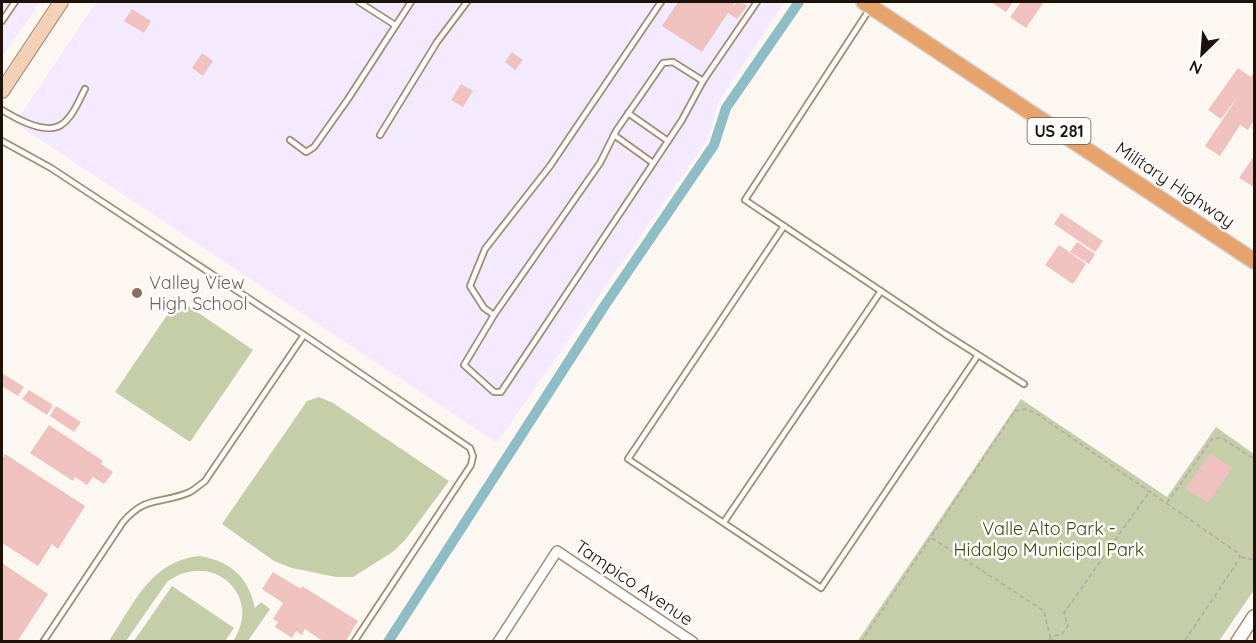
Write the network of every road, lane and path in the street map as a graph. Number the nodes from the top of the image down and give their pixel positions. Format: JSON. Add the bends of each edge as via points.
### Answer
{"nodes":[{"id":1,"x":15,"y":2,"type":"edge"},
{"id":2,"x":61,"y":2,"type":"edge"},
{"id":3,"x":359,"y":2,"type":"edge"},
{"id":4,"x":411,"y":2,"type":"edge"},
{"id":5,"x":467,"y":2,"type":"edge"},
{"id":6,"x":661,"y":2,"type":"edge"},
{"id":7,"x":757,"y":2,"type":"edge"},
{"id":8,"x":867,"y":4,"type":"edge"},
{"id":9,"x":2,"y":21,"type":"edge"},
{"id":10,"x":395,"y":25,"type":"junction"},
{"id":11,"x":703,"y":81,"type":"junction"},
{"id":12,"x":3,"y":86,"type":"edge"},
{"id":13,"x":85,"y":89,"type":"dead end"},
{"id":14,"x":2,"y":110,"type":"edge"},
{"id":15,"x":628,"y":113,"type":"junction"},
{"id":16,"x":380,"y":135,"type":"dead end"},
{"id":17,"x":614,"y":135,"type":"junction"},
{"id":18,"x":290,"y":140,"type":"dead end"},
{"id":19,"x":2,"y":141,"type":"edge"},
{"id":20,"x":668,"y":141,"type":"junction"},
{"id":21,"x":653,"y":163,"type":"junction"},
{"id":22,"x":784,"y":226,"type":"junction"},
{"id":23,"x":1254,"y":261,"type":"edge"},
{"id":24,"x":881,"y":291,"type":"junction"},
{"id":25,"x":494,"y":315,"type":"junction"},
{"id":26,"x":304,"y":334,"type":"junction"},
{"id":27,"x":978,"y":355,"type":"junction"},
{"id":28,"x":1024,"y":384,"type":"dead end"},
{"id":29,"x":1254,"y":459,"type":"edge"},
{"id":30,"x":1149,"y":492,"type":"junction"},
{"id":31,"x":1167,"y":504,"type":"junction"},
{"id":32,"x":724,"y":522,"type":"junction"},
{"id":33,"x":931,"y":537,"type":"junction"},
{"id":34,"x":1240,"y":557,"type":"junction"},
{"id":35,"x":1254,"y":560,"type":"edge"},
{"id":36,"x":1254,"y":616,"type":"edge"},
{"id":37,"x":1050,"y":638,"type":"junction"},
{"id":38,"x":43,"y":642,"type":"edge"},
{"id":39,"x":354,"y":642,"type":"edge"},
{"id":40,"x":498,"y":642,"type":"edge"},
{"id":41,"x":693,"y":642,"type":"edge"},
{"id":42,"x":861,"y":642,"type":"edge"},
{"id":43,"x":1049,"y":642,"type":"edge"},
{"id":44,"x":1055,"y":642,"type":"edge"},
{"id":45,"x":1184,"y":642,"type":"edge"},
{"id":46,"x":1238,"y":642,"type":"edge"}],
"edges":[{"from":1,"to":9,"type":"lane"},
{"from":2,"to":12,"type":"main road"},
{"from":3,"to":10,"type":"lane"},
{"from":4,"to":10,"type":"lane"},
{"from":5,"to":16,"type":"lane","via":[[437,42]]},
{"from":6,"to":25,"type":"lane","via":[[550,166],[485,249],[470,286],[484,308]]},
{"from":7,"to":11,"type":"lane"},
{"from":8,"to":22,"type":"lane","via":[[745,200]]},
{"from":8,"to":23,"type":"main road","name":"Military Highway","number":"US 281"},
{"from":10,"to":18,"type":"lane","via":[[314,147],[306,152]]},
{"from":11,"to":15,"type":"lane","via":[[673,62],[663,63]]},
{"from":11,"to":20,"type":"lane"},
{"from":13,"to":14,"type":"lane","via":[[59,126],[34,125]]},
{"from":15,"to":17,"type":"lane"},
{"from":15,"to":20,"type":"lane"},
{"from":17,"to":21,"type":"lane"},
{"from":17,"to":25,"type":"lane","via":[[600,163]]},
{"from":19,"to":26,"type":"lane","via":[[51,168]]},
{"from":20,"to":21,"type":"lane"},
{"from":21,"to":25,"type":"lane","via":[[501,392],[494,392],[464,365]]},
{"from":22,"to":24,"type":"lane"},
{"from":22,"to":32,"type":"lane","via":[[628,459]]},
{"from":24,"to":27,"type":"lane"},
{"from":24,"to":32,"type":"lane"},
{"from":26,"to":38,"type":"lane","via":[[205,481],[192,491],[133,510]]},
{"from":26,"to":39,"type":"lane","via":[[470,448],[473,456],[471,465]]},
{"from":27,"to":28,"type":"lane"},
{"from":27,"to":32,"type":"lane","via":[[821,588]]},
{"from":29,"to":31,"type":"path","via":[[1222,438],[1212,439]]},
{"from":30,"to":31,"type":"path"},
{"from":30,"to":33,"type":"path","via":[[1036,413],[1024,409],[1016,411]]},
{"from":30,"to":37,"type":"path","via":[[1064,613],[1068,626],[1062,634]]},
{"from":31,"to":34,"type":"path"},
{"from":33,"to":37,"type":"path","via":[[1044,611]]},
{"from":33,"to":42,"type":"path"},
{"from":34,"to":35,"type":"path"},
{"from":34,"to":45,"type":"path"},
{"from":36,"to":46,"type":"street"},
{"from":37,"to":43,"type":"path"},
{"from":37,"to":44,"type":"path"},
{"from":40,"to":41,"type":"street","name":"Tampico Avenue","via":[[557,551]]}]}
